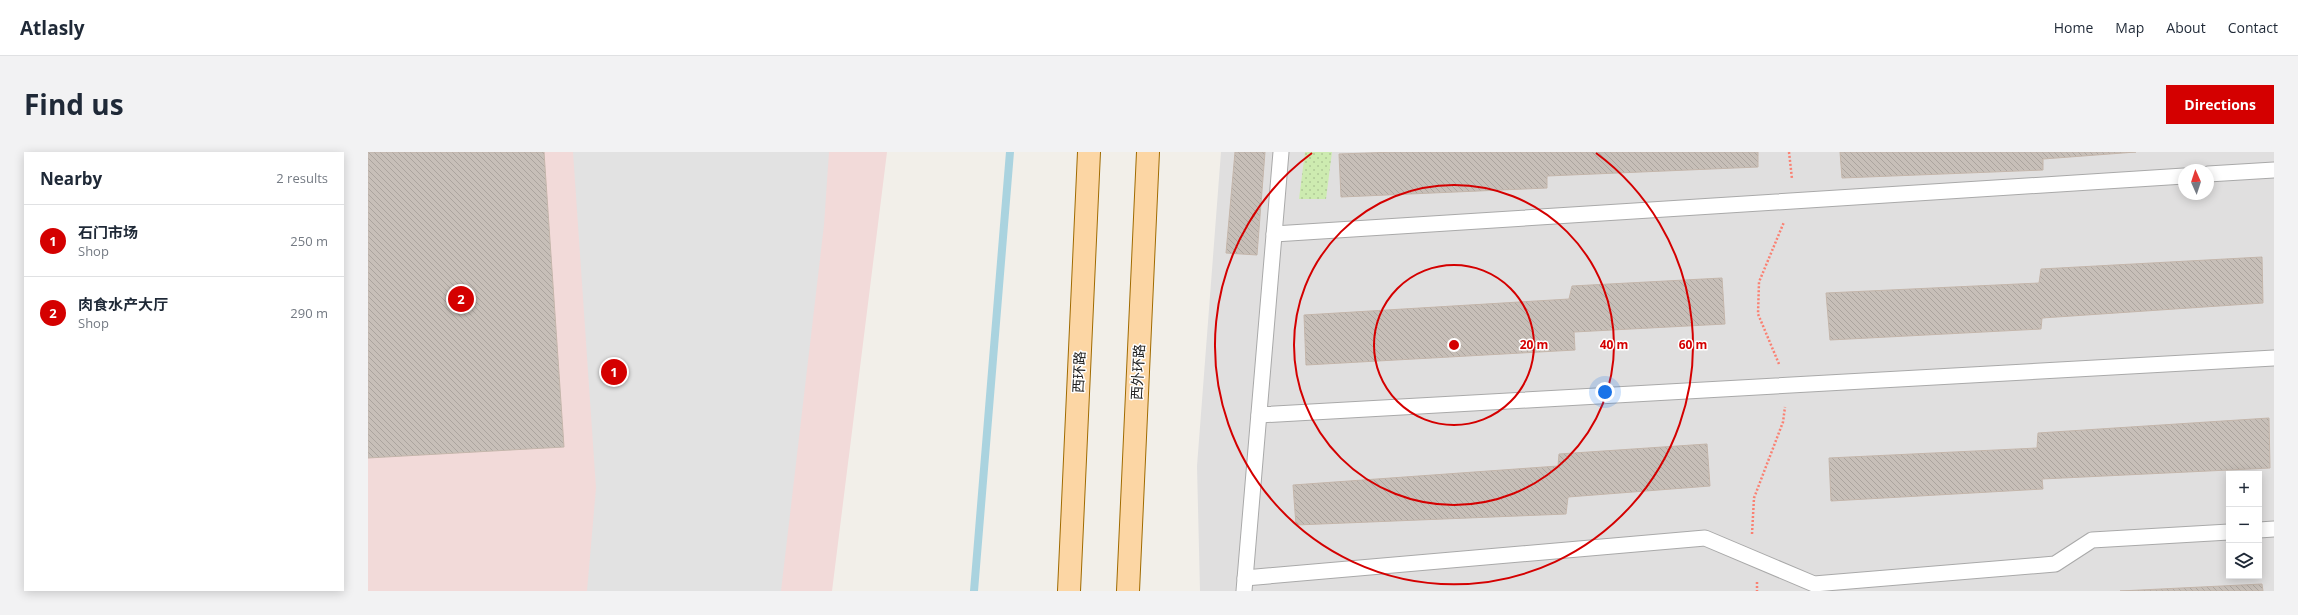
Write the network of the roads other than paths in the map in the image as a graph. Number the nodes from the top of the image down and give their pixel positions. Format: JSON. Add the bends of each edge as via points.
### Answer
{"nodes":[{"id":1,"x":1089,"y":152,"type":"edge"},
{"id":2,"x":1148,"y":152,"type":"edge"},
{"id":3,"x":1281,"y":152,"type":"edge"},
{"id":4,"x":2274,"y":170,"type":"edge"},
{"id":5,"x":2214,"y":174,"type":"edge"},
{"id":6,"x":2178,"y":176,"type":"edge"},
{"id":7,"x":1274,"y":234,"type":"junction"},
{"id":8,"x":2274,"y":358,"type":"edge"},
{"id":9,"x":1259,"y":415,"type":"junction"},
{"id":10,"x":2274,"y":529,"type":"edge"},
{"id":11,"x":2262,"y":530,"type":"edge"},
{"id":12,"x":2226,"y":532,"type":"edge"},
{"id":13,"x":1244,"y":585,"type":"edge"},
{"id":14,"x":1068,"y":591,"type":"edge"},
{"id":15,"x":1128,"y":591,"type":"edge"}],
"edges":[{"from":1,"to":14,"type":"main road","name":"西环路"},
{"from":2,"to":15,"type":"main road","name":"西外环路"},
{"from":3,"to":7,"type":"lane"},
{"from":4,"to":5,"type":"lane"},
{"from":6,"to":7,"type":"lane"},
{"from":7,"to":9,"type":"lane"},
{"from":8,"to":9,"type":"lane"},
{"from":9,"to":13,"type":"lane"},
{"from":10,"to":11,"type":"lane"},
{"from":12,"to":13,"type":"lane","via":[[2092,540],[2055,564],[1814,584],[1705,538]]}]}
